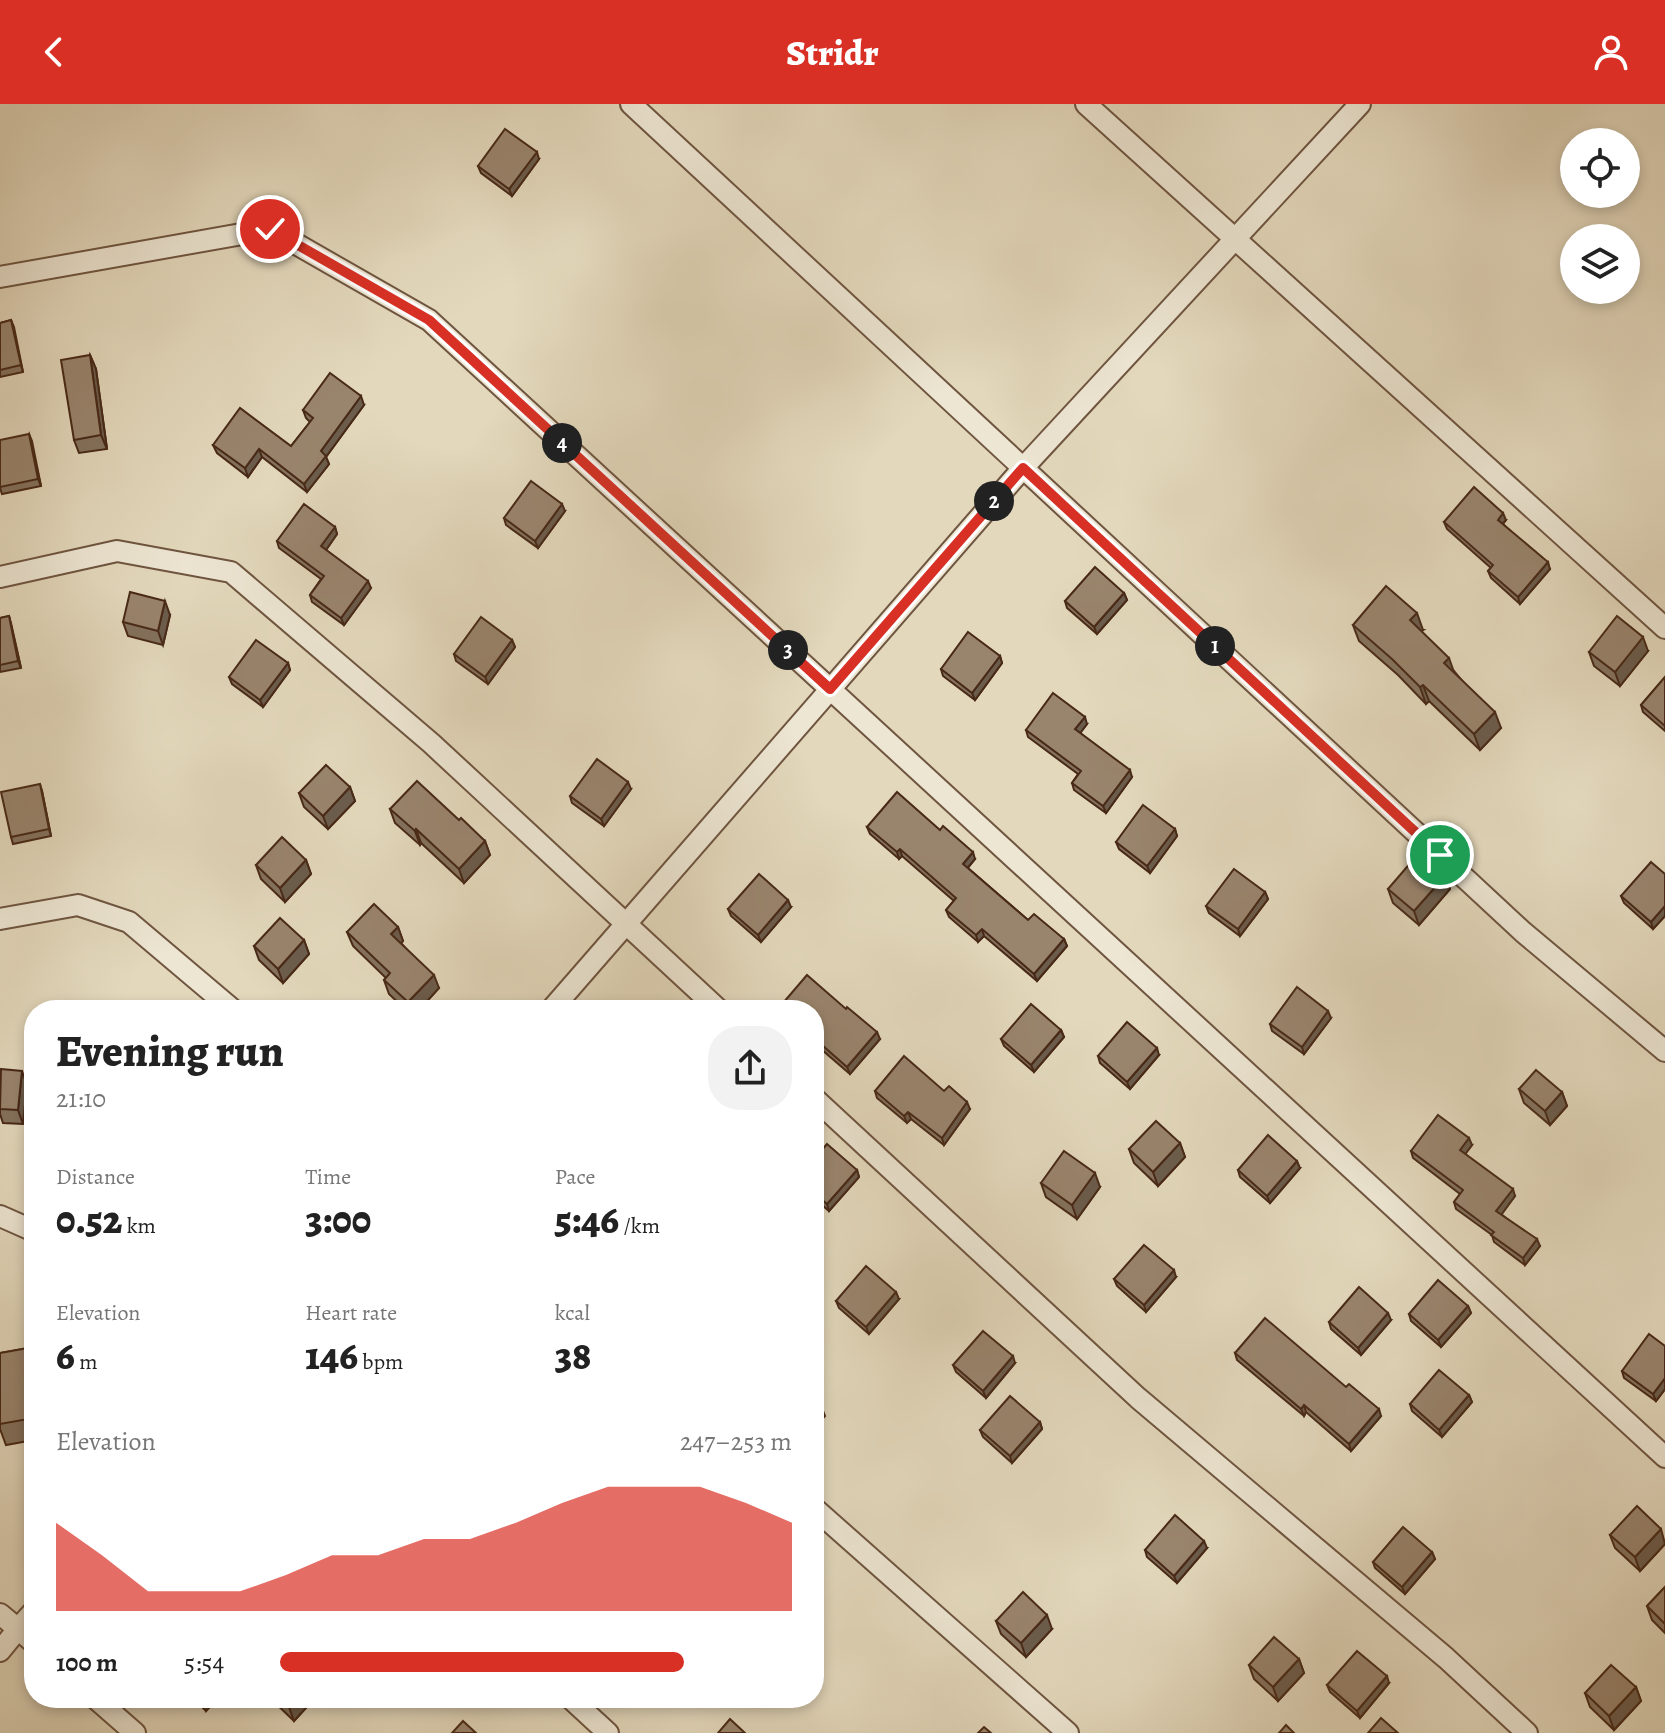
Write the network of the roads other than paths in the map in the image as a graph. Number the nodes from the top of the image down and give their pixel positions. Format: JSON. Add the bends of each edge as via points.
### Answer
{"nodes":[{"id":1,"x":631,"y":104,"type":"edge"},
{"id":2,"x":1086,"y":104,"type":"edge"},
{"id":3,"x":1360,"y":104,"type":"edge"},
{"id":4,"x":1235,"y":239,"type":"junction"},
{"id":5,"x":0,"y":277,"type":"edge"},
{"id":6,"x":1023,"y":468,"type":"junction"},
{"id":7,"x":0,"y":577,"type":"edge"},
{"id":8,"x":1665,"y":628,"type":"edge"},
{"id":9,"x":830,"y":689,"type":"junction"},
{"id":10,"x":0,"y":919,"type":"edge"},
{"id":11,"x":626,"y":924,"type":"junction"},
{"id":12,"x":221,"y":1000,"type":"edge"},
{"id":13,"x":560,"y":1000,"type":"edge"},
{"id":14,"x":708,"y":1000,"type":"edge"},
{"id":15,"x":1665,"y":1051,"type":"edge"},
{"id":16,"x":824,"y":1107,"type":"edge"},
{"id":17,"x":0,"y":1216,"type":"edge"},
{"id":18,"x":24,"y":1227,"type":"edge"},
{"id":19,"x":1665,"y":1457,"type":"edge"},
{"id":20,"x":824,"y":1517,"type":"edge"},
{"id":21,"x":0,"y":1614,"type":"edge"},
{"id":22,"x":24,"y":1622,"type":"edge"},
{"id":23,"x":18,"y":1629,"type":"junction"},
{"id":24,"x":24,"y":1634,"type":"edge"},
{"id":25,"x":0,"y":1651,"type":"edge"},
{"id":26,"x":106,"y":1708,"type":"edge"},
{"id":27,"x":581,"y":1708,"type":"edge"},
{"id":28,"x":135,"y":1733,"type":"edge"},
{"id":29,"x":608,"y":1733,"type":"edge"},
{"id":30,"x":1068,"y":1733,"type":"edge"},
{"id":31,"x":1527,"y":1733,"type":"edge"}],
"edges":[{"from":1,"to":6,"type":"street"},
{"from":2,"to":4,"type":"street"},
{"from":3,"to":4,"type":"street"},
{"from":4,"to":6,"type":"street"},
{"from":4,"to":8,"type":"street"},
{"from":5,"to":9,"type":"street","via":[[270,229],[429,320]]},
{"from":6,"to":9,"type":"street"},
{"from":6,"to":15,"type":"street","via":[[1523,932]]},
{"from":7,"to":11,"type":"street","via":[[117,551],[231,572],[431,743]]},
{"from":9,"to":11,"type":"street"},
{"from":9,"to":19,"type":"street"},
{"from":10,"to":12,"type":"street","via":[[78,905],[129,922]]},
{"from":11,"to":13,"type":"street"},
{"from":11,"to":14,"type":"street"},
{"from":16,"to":31,"type":"street","via":[[1138,1398]]},
{"from":17,"to":18,"type":"street"},
{"from":20,"to":30,"type":"street"},
{"from":21,"to":23,"type":"street"},
{"from":22,"to":23,"type":"street"},
{"from":23,"to":24,"type":"street"},
{"from":23,"to":25,"type":"street"},
{"from":26,"to":28,"type":"street"},
{"from":27,"to":29,"type":"street"}]}
